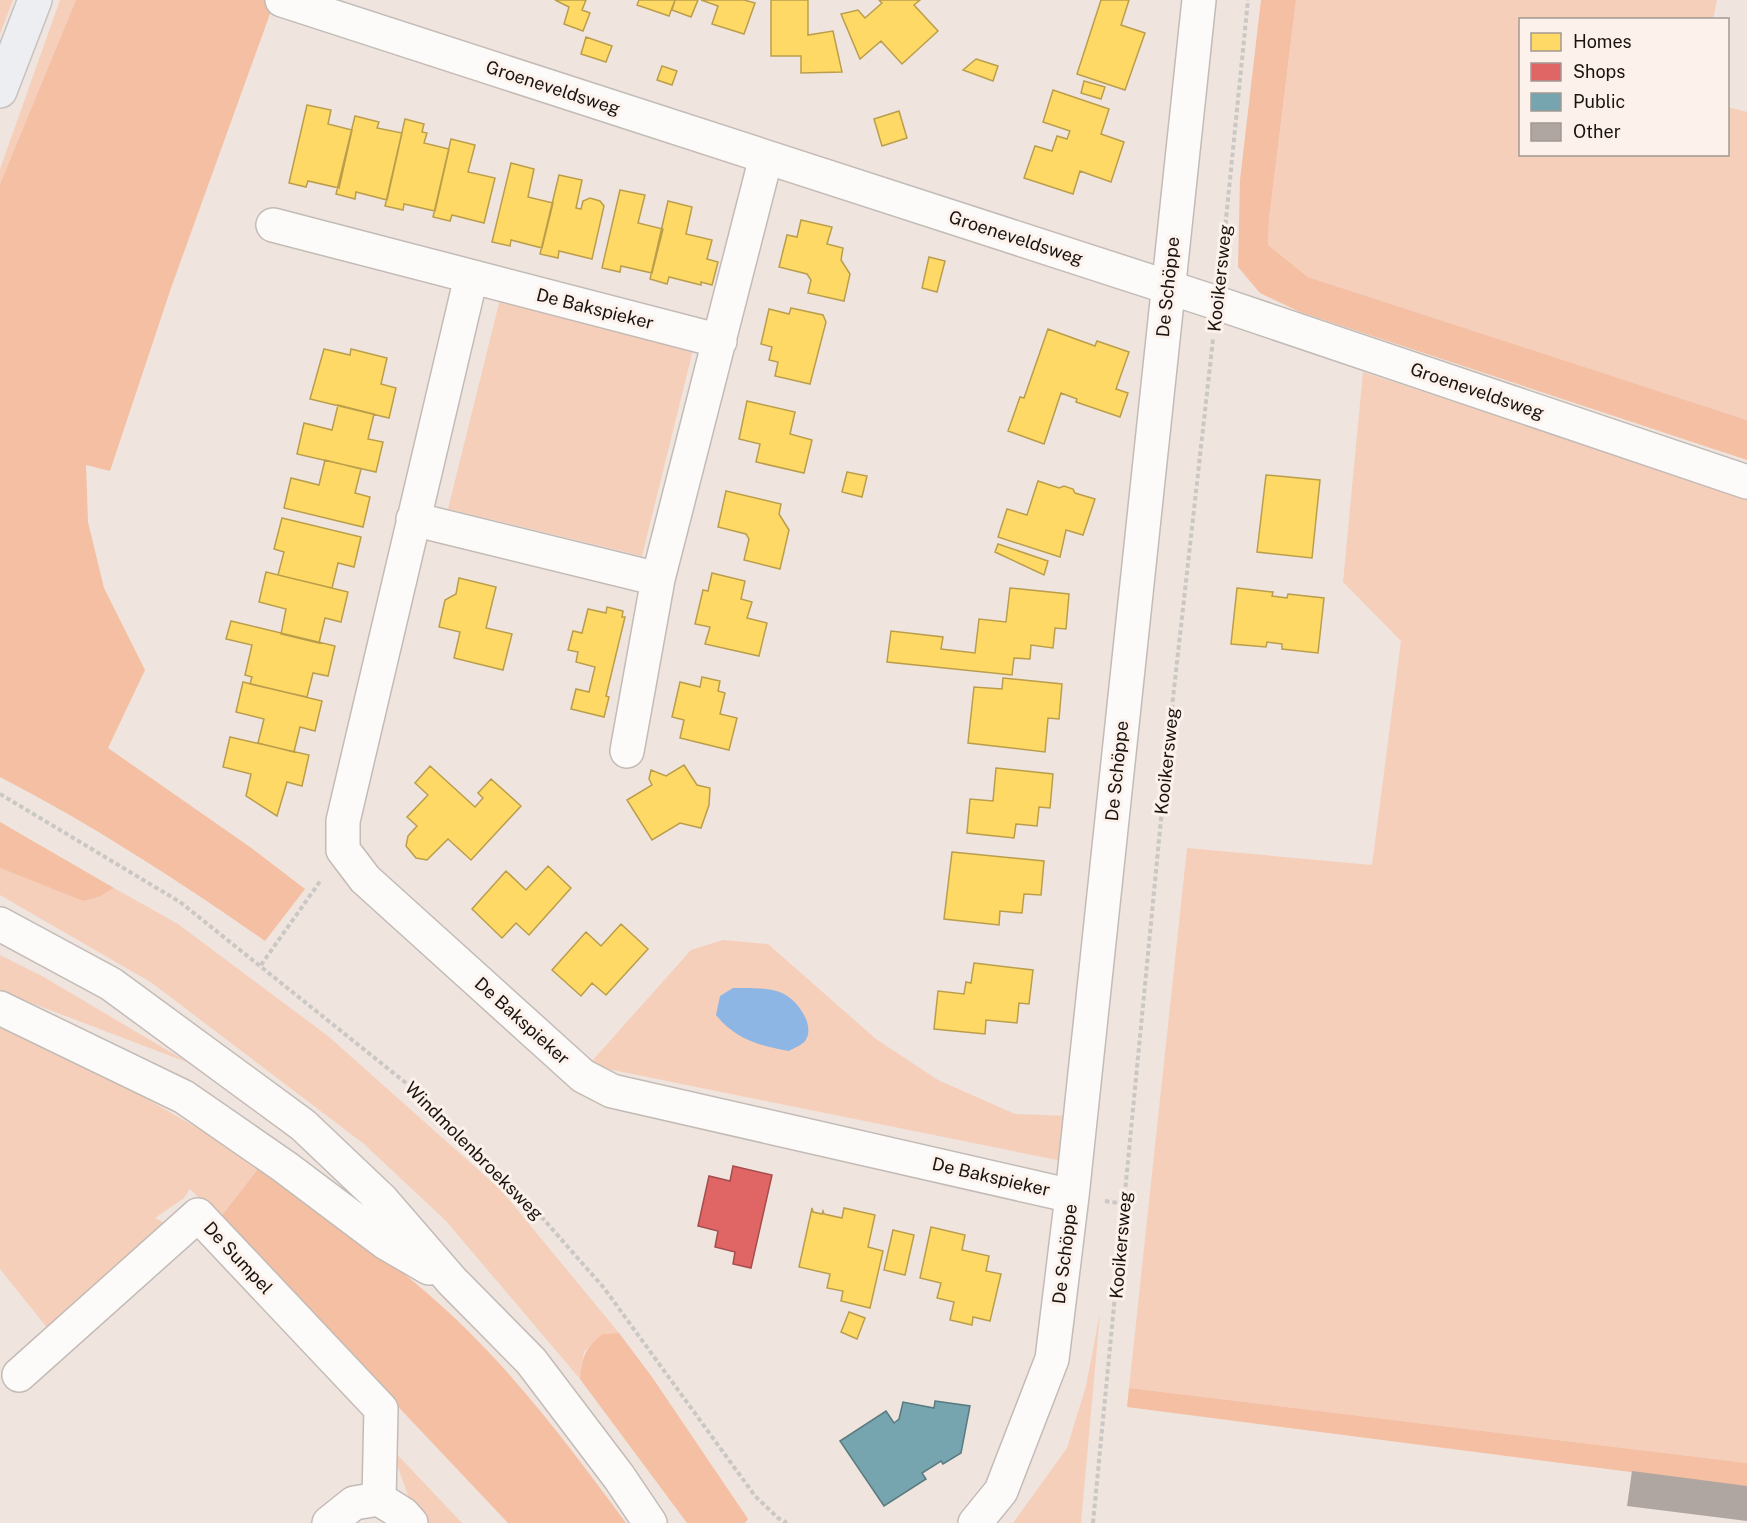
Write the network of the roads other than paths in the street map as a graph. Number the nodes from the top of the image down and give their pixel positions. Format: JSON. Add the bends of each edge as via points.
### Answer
{"nodes":[{"id":1,"x":34,"y":0,"type":"edge"},
{"id":2,"x":282,"y":0,"type":"edge"},
{"id":3,"x":1199,"y":0,"type":"edge"},
{"id":4,"x":0,"y":91,"type":"edge"},
{"id":5,"x":766,"y":157,"type":"junction"},
{"id":6,"x":273,"y":225,"type":"dead end"},
{"id":7,"x":471,"y":277,"type":"junction"},
{"id":8,"x":1168,"y":287,"type":"junction"},
{"id":9,"x":720,"y":341,"type":"junction"},
{"id":10,"x":1747,"y":482,"type":"edge"},
{"id":11,"x":413,"y":519,"type":"junction"},
{"id":12,"x":658,"y":579,"type":"junction"},
{"id":13,"x":627,"y":751,"type":"dead end"},
{"id":14,"x":0,"y":924,"type":"edge"},
{"id":15,"x":0,"y":1008,"type":"edge"},
{"id":16,"x":1072,"y":1196,"type":"junction"},
{"id":17,"x":452,"y":1281,"type":"junction"},
{"id":18,"x":19,"y":1375,"type":"dead end"},
{"id":19,"x":379,"y":1499,"type":"junction"},
{"id":20,"x":329,"y":1523,"type":"edge"},
{"id":21,"x":411,"y":1523,"type":"edge"},
{"id":22,"x":650,"y":1523,"type":"edge"},
{"id":23,"x":975,"y":1523,"type":"edge"}],
"edges":[{"from":1,"to":4,"type":"main road"},
{"from":2,"to":5,"type":"street","name":"Groeneveldsweg"},
{"from":3,"to":8,"type":"street","name":"De Schöppe"},
{"from":5,"to":8,"type":"street","name":"Groeneveldsweg"},
{"from":5,"to":9,"type":"street"},
{"from":6,"to":7,"type":"street","name":"De Bakspieker"},
{"from":7,"to":9,"type":"street","name":"De Bakspieker"},
{"from":7,"to":11,"type":"street"},
{"from":8,"to":10,"type":"street","name":"Groeneveldsweg"},
{"from":8,"to":16,"type":"street","name":"De Schöppe"},
{"from":9,"to":12,"type":"street"},
{"from":11,"to":12,"type":"street"},
{"from":11,"to":16,"type":"street","name":"De Bakspieker","via":[[343,820],[343,849],[365,879],[583,1076],[612,1091]]},
{"from":12,"to":13,"type":"street"},
{"from":14,"to":17,"type":"street","via":[[111,984],[303,1125],[382,1200]]},
{"from":15,"to":17,"type":"street","via":[[184,1097],[386,1243]]},
{"from":16,"to":23,"type":"street","name":"De Schöppe","via":[[1052,1359],[1001,1491]]},
{"from":17,"to":22,"type":"street","via":[[531,1361]]},
{"from":18,"to":19,"type":"street","name":"De Sumpel","via":[[198,1215],[381,1409]]},
{"from":19,"to":20,"type":"street","via":[[354,1503]]},
{"from":19,"to":21,"type":"street"}]}
